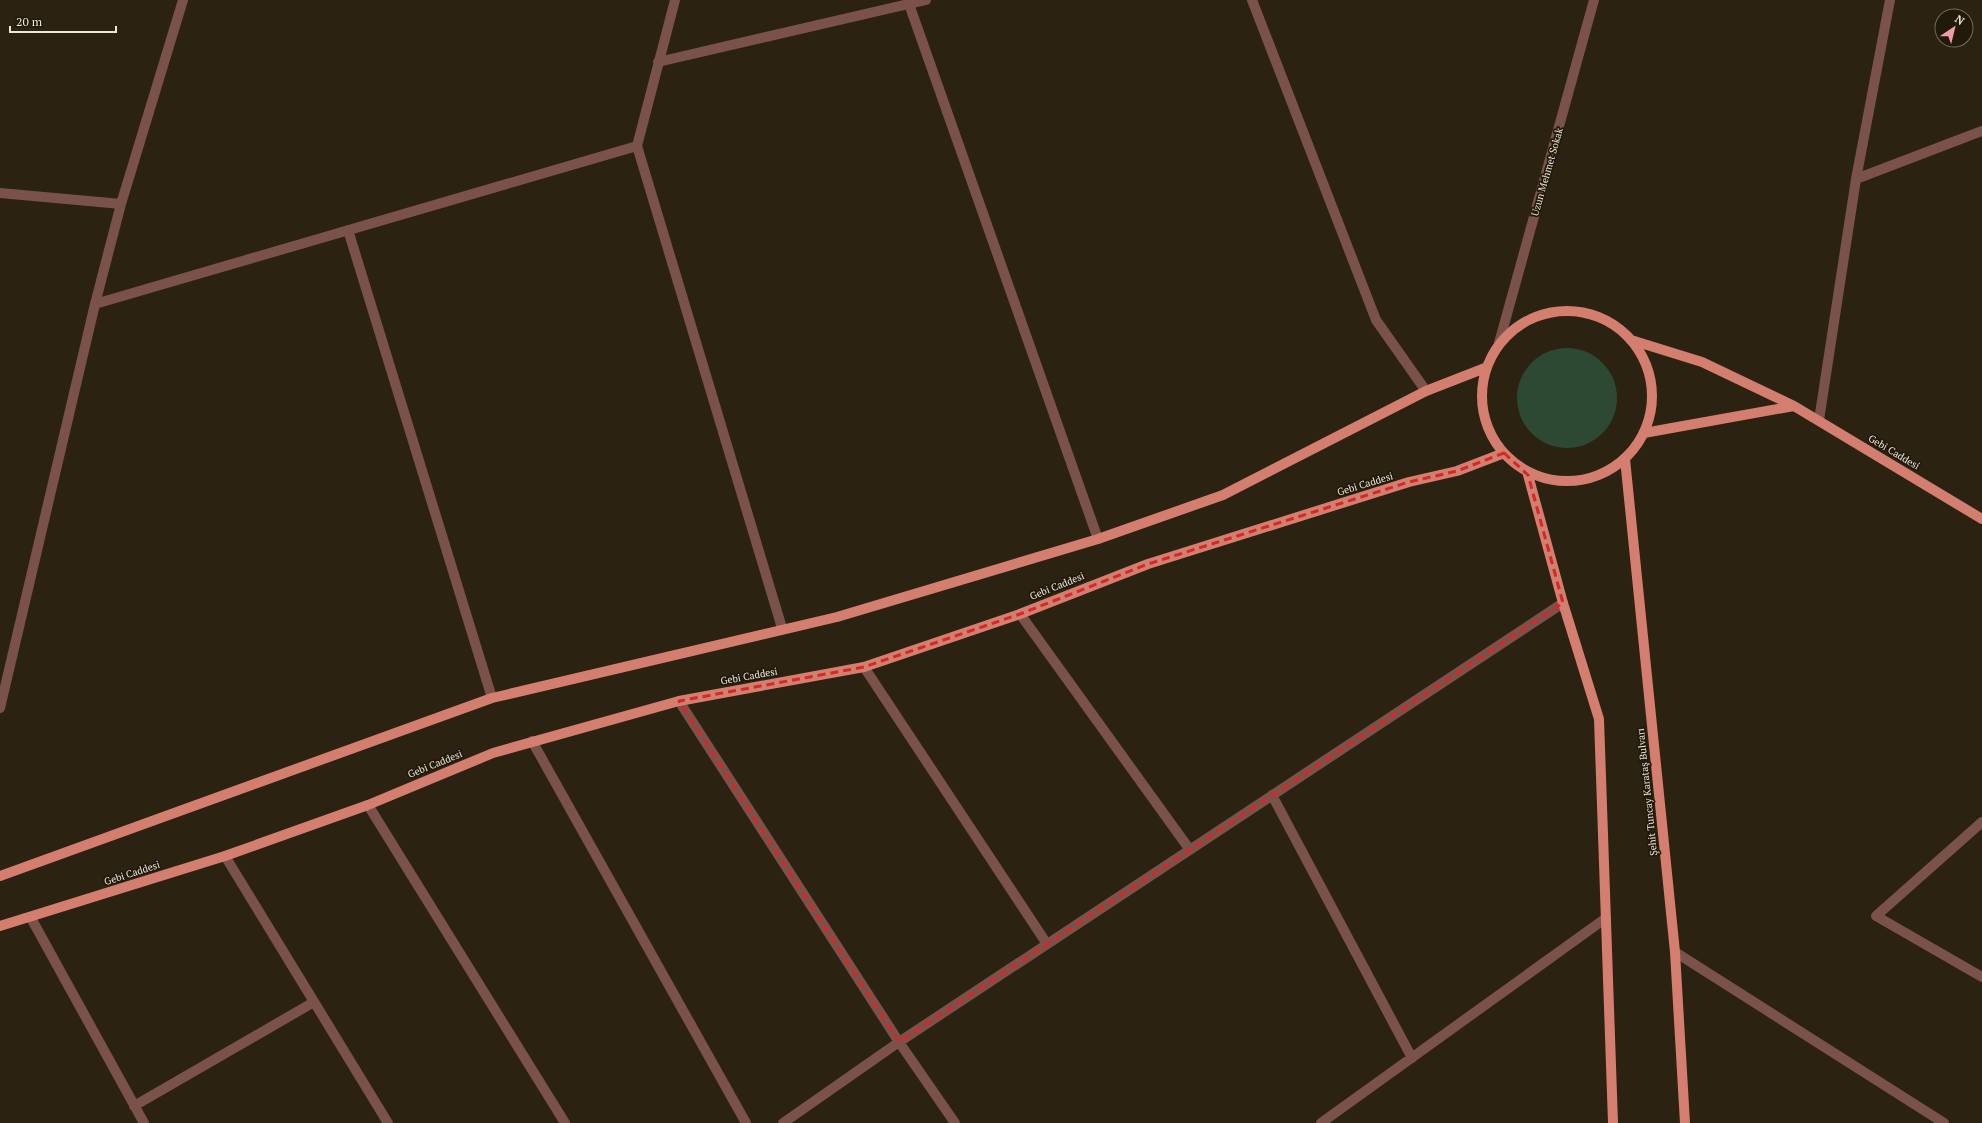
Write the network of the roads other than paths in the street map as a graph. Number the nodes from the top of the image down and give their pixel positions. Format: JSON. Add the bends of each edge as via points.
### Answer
{"nodes":[{"id":1,"x":183,"y":0,"type":"edge"},
{"id":2,"x":675,"y":0,"type":"edge"},
{"id":3,"x":926,"y":0,"type":"edge"},
{"id":4,"x":1252,"y":0,"type":"edge"},
{"id":5,"x":1594,"y":0,"type":"edge"},
{"id":6,"x":1890,"y":0,"type":"edge"},
{"id":7,"x":909,"y":4,"type":"junction"},
{"id":8,"x":658,"y":62,"type":"junction"},
{"id":9,"x":1982,"y":131,"type":"edge"},
{"id":10,"x":637,"y":146,"type":"junction"},
{"id":11,"x":1856,"y":179,"type":"junction"},
{"id":12,"x":0,"y":193,"type":"edge"},
{"id":13,"x":121,"y":204,"type":"junction"},
{"id":14,"x":348,"y":230,"type":"junction"},
{"id":15,"x":95,"y":304,"type":"junction"},
{"id":16,"x":1632,"y":340,"type":"junction"},
{"id":17,"x":1499,"y":343,"type":"junction"},
{"id":18,"x":1485,"y":368,"type":"junction"},
{"id":19,"x":1426,"y":391,"type":"junction"},
{"id":20,"x":1794,"y":406,"type":"junction"},
{"id":21,"x":1819,"y":420,"type":"junction"},
{"id":22,"x":1644,"y":433,"type":"junction"},
{"id":23,"x":1504,"y":453,"type":"junction"},
{"id":24,"x":1625,"y":459,"type":"junction"},
{"id":25,"x":1528,"y":475,"type":"junction"},
{"id":26,"x":1982,"y":519,"type":"edge"},
{"id":27,"x":1098,"y":539,"type":"junction"},
{"id":28,"x":1563,"y":603,"type":"junction"},
{"id":29,"x":1020,"y":614,"type":"junction"},
{"id":30,"x":782,"y":628,"type":"junction"},
{"id":31,"x":864,"y":667,"type":"junction"},
{"id":32,"x":492,"y":698,"type":"junction"},
{"id":33,"x":679,"y":701,"type":"junction"},
{"id":34,"x":0,"y":708,"type":"edge"},
{"id":35,"x":532,"y":741,"type":"junction"},
{"id":36,"x":1272,"y":795,"type":"junction"},
{"id":37,"x":368,"y":805,"type":"junction"},
{"id":38,"x":1982,"y":822,"type":"edge"},
{"id":39,"x":1190,"y":850,"type":"junction"},
{"id":40,"x":226,"y":856,"type":"junction"},
{"id":41,"x":0,"y":876,"type":"edge"},
{"id":42,"x":31,"y":918,"type":"junction"},
{"id":43,"x":1606,"y":918,"type":"junction"},
{"id":44,"x":0,"y":926,"type":"edge"},
{"id":45,"x":1048,"y":944,"type":"junction"},
{"id":46,"x":1675,"y":952,"type":"junction"},
{"id":47,"x":1982,"y":977,"type":"edge"},
{"id":48,"x":314,"y":1002,"type":"junction"},
{"id":49,"x":900,"y":1042,"type":"junction"},
{"id":50,"x":1412,"y":1058,"type":"junction"},
{"id":51,"x":134,"y":1106,"type":"junction"},
{"id":52,"x":144,"y":1123,"type":"edge"},
{"id":53,"x":388,"y":1123,"type":"edge"},
{"id":54,"x":566,"y":1123,"type":"edge"},
{"id":55,"x":746,"y":1123,"type":"edge"},
{"id":56,"x":783,"y":1123,"type":"edge"},
{"id":57,"x":955,"y":1123,"type":"edge"},
{"id":58,"x":1321,"y":1123,"type":"edge"},
{"id":59,"x":1613,"y":1123,"type":"edge"},
{"id":60,"x":1685,"y":1123,"type":"edge"},
{"id":61,"x":1944,"y":1123,"type":"edge"}],
"edges":[{"from":1,"to":13,"type":"street"},
{"from":2,"to":8,"type":"street"},
{"from":3,"to":7,"type":"street"},
{"from":4,"to":19,"type":"street","via":[[1376,320]]},
{"from":5,"to":17,"type":"street","name":"Uzun Mehmet Sokak"},
{"from":6,"to":11,"type":"street"},
{"from":7,"to":8,"type":"street"},
{"from":7,"to":27,"type":"street"},
{"from":8,"to":10,"type":"street"},
{"from":9,"to":11,"type":"street"},
{"from":10,"to":14,"type":"street"},
{"from":10,"to":30,"type":"street"},
{"from":11,"to":21,"type":"street"},
{"from":12,"to":13,"type":"street"},
{"from":13,"to":15,"type":"street"},
{"from":14,"to":15,"type":"street"},
{"from":14,"to":32,"type":"street"},
{"from":15,"to":34,"type":"street"},
{"from":16,"to":17,"type":"main road","via":[[1606,320],[1588,313],[1562,310],[1537,315],[1514,328]]},
{"from":16,"to":20,"type":"main road","name":"Gebi Caddesi","via":[[1702,362]]},
{"from":16,"to":22,"type":"main road","via":[[1645,361],[1652,385],[1651,410]]},
{"from":17,"to":18,"type":"main road"},
{"from":18,"to":19,"type":"main road"},
{"from":18,"to":23,"type":"main road","via":[[1480,396],[1484,423]]},
{"from":19,"to":27,"type":"main road","via":[[1223,495]]},
{"from":20,"to":21,"type":"main road","name":"Gebi Caddesi"},
{"from":20,"to":22,"type":"main road"},
{"from":21,"to":26,"type":"main road","name":"Gebi Caddesi"},
{"from":22,"to":24,"type":"main road","via":[[1639,444]]},
{"from":23,"to":25,"type":"main road"},
{"from":23,"to":29,"type":"main road","name":"Gebi Caddesi","via":[[1457,471],[1409,482],[1148,564]]},
{"from":24,"to":25,"type":"main road","via":[[1602,475],[1572,482]]},
{"from":24,"to":46,"type":"main road","name":"Şehit Tuncay Karataş Bulvarı"},
{"from":25,"to":28,"type":"main road"},
{"from":27,"to":30,"type":"main road","via":[[837,617]]},
{"from":28,"to":36,"type":"street"},
{"from":28,"to":43,"type":"main road","via":[[1599,719]]},
{"from":29,"to":31,"type":"main road","name":"Gebi Caddesi"},
{"from":29,"to":39,"type":"street"},
{"from":30,"to":32,"type":"main road"},
{"from":31,"to":33,"type":"main road","name":"Gebi Caddesi"},
{"from":31,"to":45,"type":"street"},
{"from":32,"to":41,"type":"main road"},
{"from":33,"to":35,"type":"main road","name":"Gebi Caddesi"},
{"from":33,"to":49,"type":"street"},
{"from":35,"to":37,"type":"main road","name":"Gebi Caddesi","via":[[492,753]]},
{"from":35,"to":55,"type":"street"},
{"from":36,"to":39,"type":"street"},
{"from":36,"to":50,"type":"street"},
{"from":37,"to":40,"type":"main road","name":"Gebi Caddesi"},
{"from":37,"to":54,"type":"street"},
{"from":38,"to":47,"type":"street","via":[[1876,916]]},
{"from":39,"to":45,"type":"street"},
{"from":40,"to":42,"type":"main road","name":"Gebi Caddesi"},
{"from":40,"to":48,"type":"street"},
{"from":42,"to":44,"type":"main road","name":"Gebi Caddesi"},
{"from":42,"to":51,"type":"street"},
{"from":43,"to":50,"type":"street"},
{"from":43,"to":59,"type":"main road"},
{"from":45,"to":49,"type":"street"},
{"from":46,"to":60,"type":"main road","name":"Şehit Tuncay Karataş Bulvarı"},
{"from":46,"to":61,"type":"street"},
{"from":48,"to":51,"type":"street"},
{"from":48,"to":53,"type":"street"},
{"from":49,"to":56,"type":"street"},
{"from":49,"to":57,"type":"street"},
{"from":50,"to":58,"type":"street"},
{"from":51,"to":52,"type":"street"}]}
